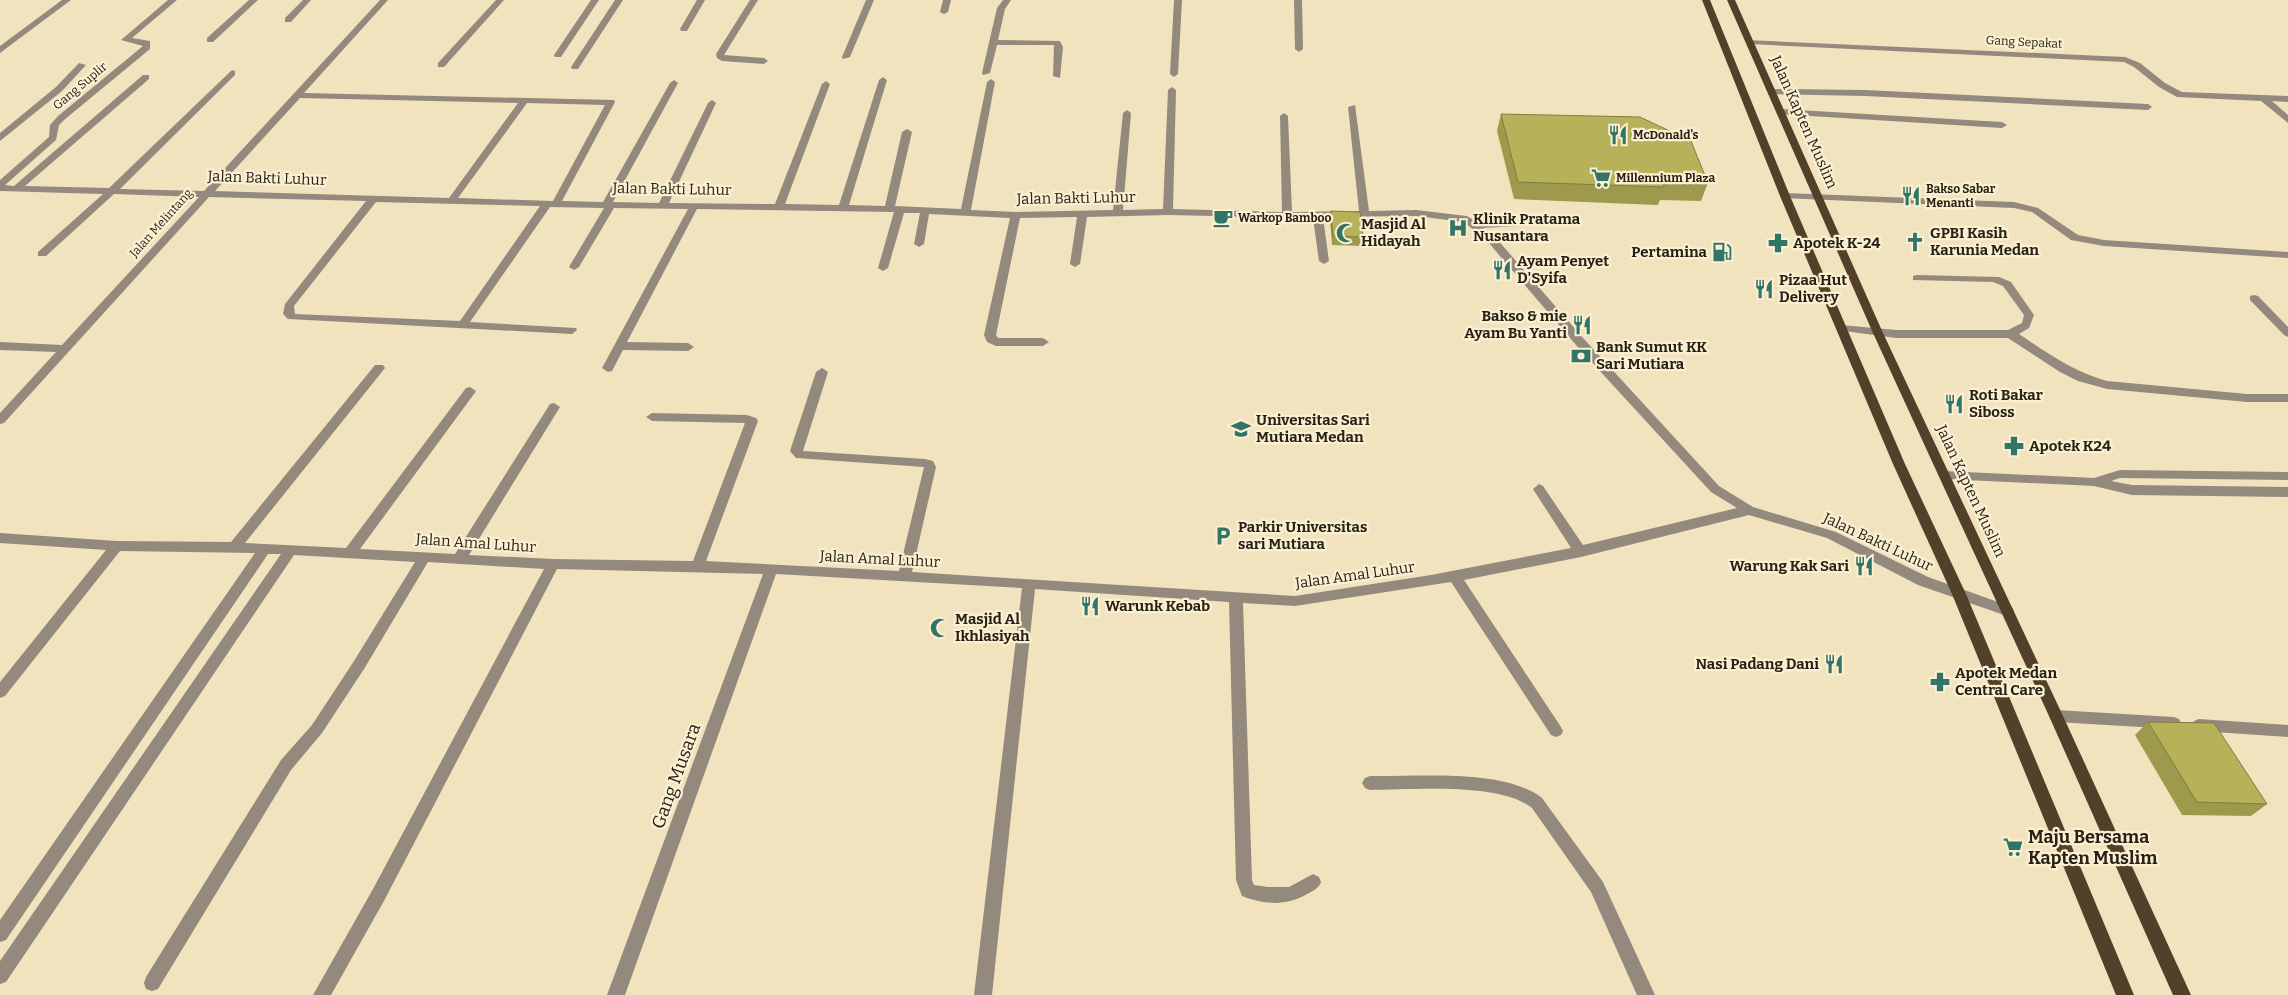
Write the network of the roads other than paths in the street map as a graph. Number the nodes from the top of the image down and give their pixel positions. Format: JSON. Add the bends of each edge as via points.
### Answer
{"nodes":[{"id":1,"x":67,"y":0,"type":"edge"},
{"id":2,"x":174,"y":0,"type":"edge"},
{"id":3,"x":254,"y":0,"type":"edge"},
{"id":4,"x":307,"y":0,"type":"edge"},
{"id":5,"x":384,"y":0,"type":"edge"},
{"id":6,"x":500,"y":0,"type":"edge"},
{"id":7,"x":595,"y":0,"type":"edge"},
{"id":8,"x":619,"y":0,"type":"edge"},
{"id":9,"x":701,"y":0,"type":"edge"},
{"id":10,"x":754,"y":0,"type":"edge"},
{"id":11,"x":870,"y":0,"type":"edge"},
{"id":12,"x":947,"y":0,"type":"edge"},
{"id":13,"x":1007,"y":0,"type":"edge"},
{"id":14,"x":1178,"y":0,"type":"edge"},
{"id":15,"x":1298,"y":0,"type":"edge"},
{"id":16,"x":1706,"y":0,"type":"edge"},
{"id":17,"x":1731,"y":0,"type":"edge"},
{"id":18,"x":944,"y":12,"type":"dead end"},
{"id":19,"x":288,"y":20,"type":"dead end"},
{"id":20,"x":684,"y":30,"type":"dead end"},
{"id":21,"x":210,"y":40,"type":"dead end"},
{"id":22,"x":993,"y":42,"type":"junction"},
{"id":23,"x":1749,"y":42,"type":"junction"},
{"id":24,"x":1299,"y":49,"type":"dead end"},
{"id":25,"x":0,"y":50,"type":"edge"},
{"id":26,"x":558,"y":55,"type":"dead end"},
{"id":27,"x":846,"y":57,"type":"dead end"},
{"id":28,"x":764,"y":61,"type":"dead end"},
{"id":29,"x":82,"y":65,"type":"dead end"},
{"id":30,"x":441,"y":65,"type":"dead end"},
{"id":31,"x":575,"y":67,"type":"dead end"},
{"id":32,"x":232,"y":73,"type":"dead end"},
{"id":33,"x":986,"y":73,"type":"dead end"},
{"id":34,"x":1174,"y":74,"type":"dead end"},
{"id":35,"x":1057,"y":76,"type":"dead end"},
{"id":36,"x":146,"y":77,"type":"dead end"},
{"id":37,"x":883,"y":80,"type":"dead end"},
{"id":38,"x":991,"y":82,"type":"dead end"},
{"id":39,"x":674,"y":83,"type":"dead end"},
{"id":40,"x":826,"y":84,"type":"dead end"},
{"id":41,"x":1172,"y":90,"type":"dead end"},
{"id":42,"x":1772,"y":92,"type":"junction"},
{"id":43,"x":295,"y":94,"type":"junction"},
{"id":44,"x":2263,"y":98,"type":"junction"},
{"id":45,"x":2288,"y":99,"type":"edge"},
{"id":46,"x":524,"y":101,"type":"junction"},
{"id":47,"x":712,"y":103,"type":"dead end"},
{"id":48,"x":1352,"y":107,"type":"dead end"},
{"id":49,"x":2148,"y":107,"type":"dead end"},
{"id":50,"x":1782,"y":112,"type":"junction"},
{"id":51,"x":1127,"y":113,"type":"dead end"},
{"id":52,"x":1284,"y":116,"type":"dead end"},
{"id":53,"x":2288,"y":120,"type":"edge"},
{"id":54,"x":2002,"y":125,"type":"dead end"},
{"id":55,"x":907,"y":132,"type":"dead end"},
{"id":56,"x":0,"y":138,"type":"edge"},
{"id":57,"x":0,"y":187,"type":"edge"},
{"id":58,"x":17,"y":188,"type":"junction"},
{"id":59,"x":111,"y":192,"type":"junction"},
{"id":60,"x":206,"y":193,"type":"junction"},
{"id":61,"x":1785,"y":196,"type":"junction"},
{"id":62,"x":1817,"y":197,"type":"junction"},
{"id":63,"x":374,"y":198,"type":"junction"},
{"id":64,"x":452,"y":200,"type":"junction"},
{"id":65,"x":551,"y":204,"type":"junction"},
{"id":66,"x":608,"y":205,"type":"junction"},
{"id":67,"x":664,"y":205,"type":"junction"},
{"id":68,"x":694,"y":206,"type":"junction"},
{"id":69,"x":779,"y":208,"type":"junction"},
{"id":70,"x":843,"y":209,"type":"junction"},
{"id":71,"x":894,"y":210,"type":"junction"},
{"id":72,"x":925,"y":212,"type":"junction"},
{"id":73,"x":1168,"y":212,"type":"junction"},
{"id":74,"x":964,"y":213,"type":"junction"},
{"id":75,"x":1118,"y":214,"type":"junction"},
{"id":76,"x":1318,"y":214,"type":"junction"},
{"id":77,"x":1364,"y":214,"type":"junction"},
{"id":78,"x":1016,"y":215,"type":"junction"},
{"id":79,"x":1082,"y":215,"type":"junction"},
{"id":80,"x":1287,"y":215,"type":"junction"},
{"id":81,"x":1519,"y":223,"type":"dead end"},
{"id":82,"x":1477,"y":225,"type":"junction"},
{"id":83,"x":919,"y":244,"type":"dead end"},
{"id":84,"x":42,"y":254,"type":"dead end"},
{"id":85,"x":2288,"y":255,"type":"edge"},
{"id":86,"x":1324,"y":261,"type":"dead end"},
{"id":87,"x":1075,"y":264,"type":"dead end"},
{"id":88,"x":574,"y":267,"type":"dead end"},
{"id":89,"x":883,"y":268,"type":"dead end"},
{"id":90,"x":1917,"y":278,"type":"dead end"},
{"id":91,"x":2254,"y":298,"type":"dead end"},
{"id":92,"x":462,"y":326,"type":"junction"},
{"id":93,"x":1842,"y":328,"type":"junction"},
{"id":94,"x":572,"y":330,"type":"dead end"},
{"id":95,"x":1878,"y":333,"type":"junction"},
{"id":96,"x":2288,"y":333,"type":"edge"},
{"id":97,"x":2010,"y":334,"type":"junction"},
{"id":98,"x":1043,"y":342,"type":"dead end"},
{"id":99,"x":0,"y":346,"type":"edge"},
{"id":100,"x":621,"y":346,"type":"junction"},
{"id":101,"x":688,"y":347,"type":"dead end"},
{"id":102,"x":67,"y":349,"type":"junction"},
{"id":103,"x":379,"y":368,"type":"dead end"},
{"id":104,"x":608,"y":368,"type":"dead end"},
{"id":105,"x":822,"y":372,"type":"dead end"},
{"id":106,"x":470,"y":391,"type":"dead end"},
{"id":107,"x":2288,"y":398,"type":"edge"},
{"id":108,"x":554,"y":407,"type":"dead end"},
{"id":109,"x":652,"y":416,"type":"dead end"},
{"id":110,"x":0,"y":420,"type":"edge"},
{"id":111,"x":1944,"y":475,"type":"junction"},
{"id":112,"x":2271,"y":476,"type":"junction"},
{"id":113,"x":2288,"y":476,"type":"edge"},
{"id":114,"x":2094,"y":482,"type":"junction"},
{"id":115,"x":1539,"y":489,"type":"dead end"},
{"id":116,"x":2286,"y":492,"type":"edge"},
{"id":117,"x":1749,"y":510,"type":"junction"},
{"id":118,"x":0,"y":538,"type":"edge"},
{"id":119,"x":117,"y":546,"type":"junction"},
{"id":120,"x":234,"y":547,"type":"junction"},
{"id":121,"x":265,"y":548,"type":"junction"},
{"id":122,"x":291,"y":550,"type":"junction"},
{"id":123,"x":350,"y":552,"type":"junction"},
{"id":124,"x":1581,"y":552,"type":"junction"},
{"id":125,"x":425,"y":556,"type":"junction"},
{"id":126,"x":459,"y":558,"type":"junction"},
{"id":127,"x":553,"y":564,"type":"junction"},
{"id":128,"x":697,"y":567,"type":"junction"},
{"id":129,"x":771,"y":569,"type":"junction"},
{"id":130,"x":904,"y":577,"type":"junction"},
{"id":131,"x":1455,"y":577,"type":"junction"},
{"id":132,"x":1029,"y":583,"type":"junction"},
{"id":133,"x":1959,"y":594,"type":"junction"},
{"id":134,"x":1236,"y":597,"type":"junction"},
{"id":135,"x":2007,"y":611,"type":"junction"},
{"id":136,"x":0,"y":692,"type":"edge"},
{"id":137,"x":2056,"y":716,"type":"junction"},
{"id":138,"x":1556,"y":731,"type":"dead end"},
{"id":139,"x":2288,"y":731,"type":"edge"},
{"id":140,"x":1370,"y":783,"type":"dead end"},
{"id":141,"x":1312,"y":882,"type":"dead end"},
{"id":142,"x":0,"y":934,"type":"edge"},
{"id":143,"x":0,"y":976,"type":"edge"},
{"id":144,"x":152,"y":983,"type":"dead end"},
{"id":145,"x":322,"y":995,"type":"edge"},
{"id":146,"x":616,"y":995,"type":"edge"},
{"id":147,"x":983,"y":995,"type":"edge"},
{"id":148,"x":1646,"y":995,"type":"edge"},
{"id":149,"x":2125,"y":995,"type":"edge"},
{"id":150,"x":2182,"y":995,"type":"edge"}],
"edges":[{"from":1,"to":25,"type":"street"},
{"from":2,"to":57,"type":"street","name":"Gang Suplir","via":[[125,40],[148,44],[61,118],[55,126],[53,138]]},
{"from":3,"to":21,"type":"street"},
{"from":4,"to":19,"type":"street"},
{"from":5,"to":43,"type":"street","name":"Jalan Melintang"},
{"from":6,"to":30,"type":"street"},
{"from":7,"to":26,"type":"street"},
{"from":8,"to":31,"type":"street"},
{"from":9,"to":20,"type":"street"},
{"from":10,"to":28,"type":"street","via":[[720,56]]},
{"from":11,"to":27,"type":"street"},
{"from":12,"to":18,"type":"street"},
{"from":13,"to":22,"type":"street","via":[[1001,8]]},
{"from":14,"to":34,"type":"street"},
{"from":15,"to":24,"type":"street"},
{"from":16,"to":61,"type":"main road"},
{"from":17,"to":23,"type":"main road","name":"Jalan Kapten Muslim"},
{"from":22,"to":33,"type":"street"},
{"from":22,"to":35,"type":"street","via":[[1057,43]]},
{"from":23,"to":42,"type":"main road","name":"Jalan Kapten Muslim"},
{"from":23,"to":44,"type":"street","name":"Gang Sepakat","via":[[2124,60],[2137,65],[2180,96]]},
{"from":29,"to":56,"type":"street","via":[[59,90]]},
{"from":32,"to":59,"type":"street"},
{"from":36,"to":58,"type":"street"},
{"from":37,"to":70,"type":"street"},
{"from":38,"to":74,"type":"street"},
{"from":39,"to":66,"type":"street"},
{"from":40,"to":69,"type":"street"},
{"from":41,"to":73,"type":"street"},
{"from":42,"to":49,"type":"street"},
{"from":42,"to":50,"type":"main road","name":"Jalan Kapten Muslim"},
{"from":43,"to":46,"type":"street"},
{"from":43,"to":60,"type":"street","name":"Jalan Melintang"},
{"from":44,"to":45,"type":"street","name":"Gang Sepakat"},
{"from":44,"to":53,"type":"street"},
{"from":46,"to":64,"type":"street"},
{"from":46,"to":65,"type":"street","via":[[604,100],[611,104]]},
{"from":47,"to":67,"type":"street"},
{"from":48,"to":77,"type":"street"},
{"from":50,"to":54,"type":"street"},
{"from":50,"to":62,"type":"main road","name":"Jalan Kapten Muslim"},
{"from":51,"to":75,"type":"street"},
{"from":52,"to":80,"type":"street"},
{"from":55,"to":71,"type":"street"},
{"from":57,"to":58,"type":"street","name":"Jalan Bakti Luhur"},
{"from":58,"to":59,"type":"street","name":"Jalan Bakti Luhur"},
{"from":59,"to":60,"type":"street","name":"Jalan Bakti Luhur"},
{"from":59,"to":84,"type":"street"},
{"from":60,"to":63,"type":"street","name":"Jalan Bakti Luhur"},
{"from":60,"to":102,"type":"street","name":"Jalan Melintang"},
{"from":61,"to":62,"type":"street"},
{"from":61,"to":93,"type":"main road"},
{"from":62,"to":85,"type":"street","via":[[2014,205],[2035,210],[2075,238],[2104,243]]},
{"from":62,"to":95,"type":"main road","name":"Jalan Kapten Muslim"},
{"from":63,"to":64,"type":"street","name":"Jalan Bakti Luhur"},
{"from":63,"to":92,"type":"street","via":[[289,306],[288,314],[292,317]]},
{"from":64,"to":65,"type":"street","name":"Jalan Bakti Luhur"},
{"from":65,"to":66,"type":"street","name":"Jalan Bakti Luhur"},
{"from":65,"to":92,"type":"street"},
{"from":66,"to":67,"type":"street","name":"Jalan Bakti Luhur"},
{"from":66,"to":88,"type":"street"},
{"from":67,"to":68,"type":"street","name":"Jalan Bakti Luhur"},
{"from":68,"to":69,"type":"street","name":"Jalan Bakti Luhur"},
{"from":68,"to":100,"type":"street"},
{"from":69,"to":70,"type":"street","name":"Jalan Bakti Luhur"},
{"from":70,"to":71,"type":"street","name":"Jalan Bakti Luhur"},
{"from":71,"to":72,"type":"street","name":"Jalan Bakti Luhur"},
{"from":71,"to":89,"type":"street"},
{"from":72,"to":74,"type":"street","name":"Jalan Bakti Luhur"},
{"from":72,"to":83,"type":"street"},
{"from":73,"to":75,"type":"street","name":"Jalan Bakti Luhur"},
{"from":73,"to":80,"type":"street","name":"Jalan Bakti Luhur"},
{"from":74,"to":78,"type":"street","name":"Jalan Bakti Luhur"},
{"from":75,"to":79,"type":"street","name":"Jalan Bakti Luhur"},
{"from":76,"to":77,"type":"street","name":"Jalan Bakti Luhur"},
{"from":76,"to":80,"type":"street","name":"Jalan Bakti Luhur"},
{"from":76,"to":86,"type":"street"},
{"from":77,"to":82,"type":"street","name":"Jalan Bakti Luhur","via":[[1453,216]]},
{"from":78,"to":79,"type":"street","name":"Jalan Bakti Luhur"},
{"from":78,"to":98,"type":"street","via":[[990,335],[996,342]]},
{"from":79,"to":87,"type":"street"},
{"from":81,"to":82,"type":"street"},
{"from":82,"to":117,"type":"street","name":"Jalan Bakti Luhur","via":[[1709,483]]},
{"from":90,"to":97,"type":"street","via":[[1995,279],[2007,284],[2028,315],[2025,328]]},
{"from":91,"to":96,"type":"street"},
{"from":92,"to":94,"type":"street"},
{"from":93,"to":95,"type":"street"},
{"from":93,"to":133,"type":"main road"},
{"from":95,"to":97,"type":"street"},
{"from":95,"to":111,"type":"main road","name":"Jalan Kapten Muslim"},
{"from":97,"to":107,"type":"street","via":[[2064,369],[2107,385],[2247,398]]},
{"from":99,"to":102,"type":"street"},
{"from":100,"to":101,"type":"street"},
{"from":100,"to":104,"type":"street"},
{"from":102,"to":110,"type":"street","name":"Jalan Melintang"},
{"from":103,"to":120,"type":"street"},
{"from":105,"to":130,"type":"street","via":[[796,451],[800,455],[929,464]]},
{"from":106,"to":123,"type":"street"},
{"from":108,"to":126,"type":"street"},
{"from":109,"to":128,"type":"street","via":[[752,421]]},
{"from":111,"to":114,"type":"street"},
{"from":111,"to":135,"type":"main road","name":"Jalan Kapten Muslim"},
{"from":112,"to":113,"type":"street"},
{"from":112,"to":114,"type":"street","via":[[2120,474]]},
{"from":112,"to":116,"type":"street"},
{"from":114,"to":116,"type":"street","via":[[2132,490]]},
{"from":115,"to":124,"type":"street"},
{"from":117,"to":124,"type":"street","name":"Jalan Amal Luhur"},
{"from":117,"to":133,"type":"street","name":"Jalan Bakti Luhur","via":[[1831,535],[1923,581]]},
{"from":118,"to":119,"type":"street","name":"Jalan Amal Luhur"},
{"from":119,"to":120,"type":"street","name":"Jalan Amal Luhur"},
{"from":119,"to":136,"type":"street"},
{"from":120,"to":121,"type":"street","name":"Jalan Amal Luhur"},
{"from":121,"to":122,"type":"street","name":"Jalan Amal Luhur"},
{"from":121,"to":142,"type":"street"},
{"from":122,"to":123,"type":"street","name":"Jalan Amal Luhur"},
{"from":122,"to":143,"type":"street"},
{"from":123,"to":125,"type":"street","name":"Jalan Amal Luhur"},
{"from":124,"to":131,"type":"street","name":"Jalan Amal Luhur"},
{"from":125,"to":126,"type":"street","name":"Jalan Amal Luhur"},
{"from":125,"to":144,"type":"street","via":[[317,729],[286,765]]},
{"from":126,"to":127,"type":"street","name":"Jalan Amal Luhur"},
{"from":127,"to":128,"type":"street","name":"Jalan Amal Luhur"},
{"from":127,"to":145,"type":"street","via":[[379,894]]},
{"from":128,"to":129,"type":"street","name":"Jalan Amal Luhur"},
{"from":129,"to":130,"type":"street","name":"Jalan Amal Luhur"},
{"from":129,"to":146,"type":"street","name":"Gang Musara"},
{"from":130,"to":132,"type":"street","name":"Jalan Amal Luhur"},
{"from":131,"to":134,"type":"street","name":"Jalan Amal Luhur","via":[[1295,601]]},
{"from":131,"to":138,"type":"street"},
{"from":132,"to":134,"type":"street","name":"Jalan Amal Luhur"},
{"from":132,"to":147,"type":"street"},
{"from":133,"to":135,"type":"street","name":"Jalan Bakti Luhur"},
{"from":133,"to":149,"type":"main road"},
{"from":134,"to":141,"type":"street","via":[[1244,880],[1248,891],[1268,895],[1291,895]]},
{"from":135,"to":137,"type":"main road","name":"Jalan Kapten Muslim"},
{"from":137,"to":139,"type":"street"},
{"from":137,"to":150,"type":"main road","name":"Jalan Kapten Muslim"},
{"from":140,"to":148,"type":"street","via":[[1496,788],[1523,793],[1537,803],[1596,887]]}]}
